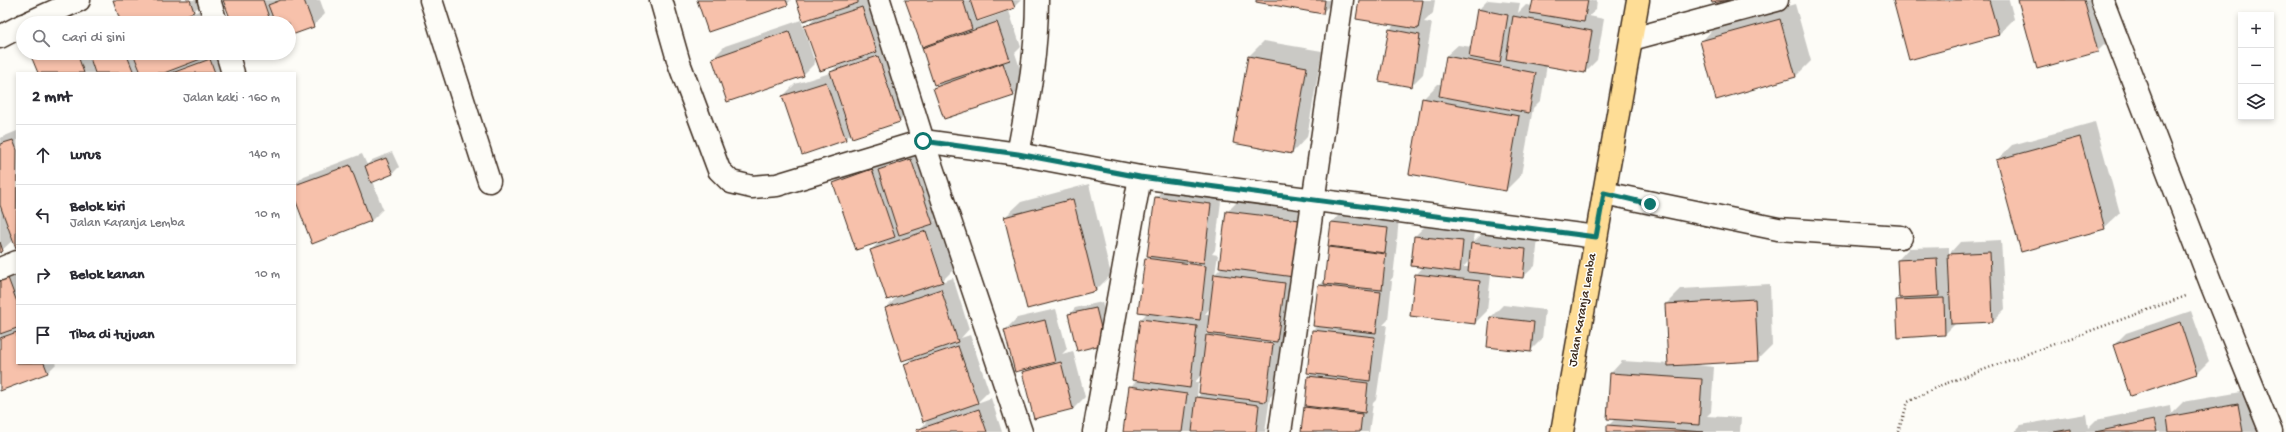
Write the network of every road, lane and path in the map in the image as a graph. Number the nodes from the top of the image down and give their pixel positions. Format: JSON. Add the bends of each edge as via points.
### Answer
{"nodes":[{"id":1,"x":79,"y":0,"type":"edge"},
{"id":2,"x":209,"y":0,"type":"edge"},
{"id":3,"x":431,"y":0,"type":"edge"},
{"id":4,"x":661,"y":0,"type":"edge"},
{"id":5,"x":879,"y":0,"type":"edge"},
{"id":6,"x":1037,"y":0,"type":"edge"},
{"id":7,"x":1342,"y":0,"type":"edge"},
{"id":8,"x":1638,"y":0,"type":"edge"},
{"id":9,"x":1777,"y":0,"type":"edge"},
{"id":10,"x":2102,"y":0,"type":"edge"},
{"id":11,"x":44,"y":16,"type":"edge"},
{"id":12,"x":214,"y":16,"type":"edge"},
{"id":13,"x":16,"y":29,"type":"edge"},
{"id":14,"x":0,"y":37,"type":"edge"},
{"id":15,"x":1632,"y":39,"type":"junction"},
{"id":16,"x":228,"y":60,"type":"edge"},
{"id":17,"x":233,"y":72,"type":"edge"},
{"id":18,"x":923,"y":141,"type":"junction"},
{"id":19,"x":1018,"y":154,"type":"junction"},
{"id":20,"x":1140,"y":177,"type":"junction"},
{"id":21,"x":489,"y":181,"type":"dead end"},
{"id":22,"x":1604,"y":193,"type":"junction"},
{"id":23,"x":1315,"y":199,"type":"junction"},
{"id":24,"x":1596,"y":237,"type":"junction"},
{"id":25,"x":1900,"y":238,"type":"dead end"},
{"id":26,"x":16,"y":262,"type":"edge"},
{"id":27,"x":0,"y":270,"type":"edge"},
{"id":28,"x":2212,"y":286,"type":"junction"},
{"id":29,"x":1021,"y":432,"type":"edge"},
{"id":30,"x":1094,"y":432,"type":"edge"},
{"id":31,"x":1280,"y":432,"type":"edge"},
{"id":32,"x":1562,"y":432,"type":"edge"},
{"id":33,"x":1898,"y":432,"type":"edge"},
{"id":34,"x":2271,"y":432,"type":"edge"}],
"edges":[{"from":1,"to":11,"type":"street"},
{"from":2,"to":12,"type":"street"},
{"from":3,"to":21,"type":"street"},
{"from":4,"to":18,"type":"street","via":[[679,63],[719,170],[731,182],[752,187],[777,185]]},
{"from":5,"to":18,"type":"street"},
{"from":6,"to":19,"type":"street","via":[[1037,24],[1027,111]]},
{"from":7,"to":23,"type":"street"},
{"from":8,"to":15,"type":"main road","name":"Jalan Karanja Lemba"},
{"from":9,"to":15,"type":"street"},
{"from":10,"to":28,"type":"street"},
{"from":13,"to":14,"type":"street"},
{"from":15,"to":22,"type":"main road","name":"Jalan Karanja Lemba"},
{"from":16,"to":17,"type":"street"},
{"from":18,"to":19,"type":"street"},
{"from":18,"to":29,"type":"street"},
{"from":19,"to":20,"type":"street"},
{"from":20,"to":23,"type":"street"},
{"from":20,"to":30,"type":"street"},
{"from":22,"to":24,"type":"main road","name":"Jalan Karanja Lemba"},
{"from":22,"to":25,"type":"street","via":[[1778,229]]},
{"from":23,"to":24,"type":"street"},
{"from":23,"to":31,"type":"street"},
{"from":24,"to":32,"type":"main road","name":"Jalan Karanja Lemba"},
{"from":26,"to":27,"type":"street"},
{"from":28,"to":33,"type":"path","via":[[1939,386],[1908,402]]},
{"from":28,"to":34,"type":"street"}]}
